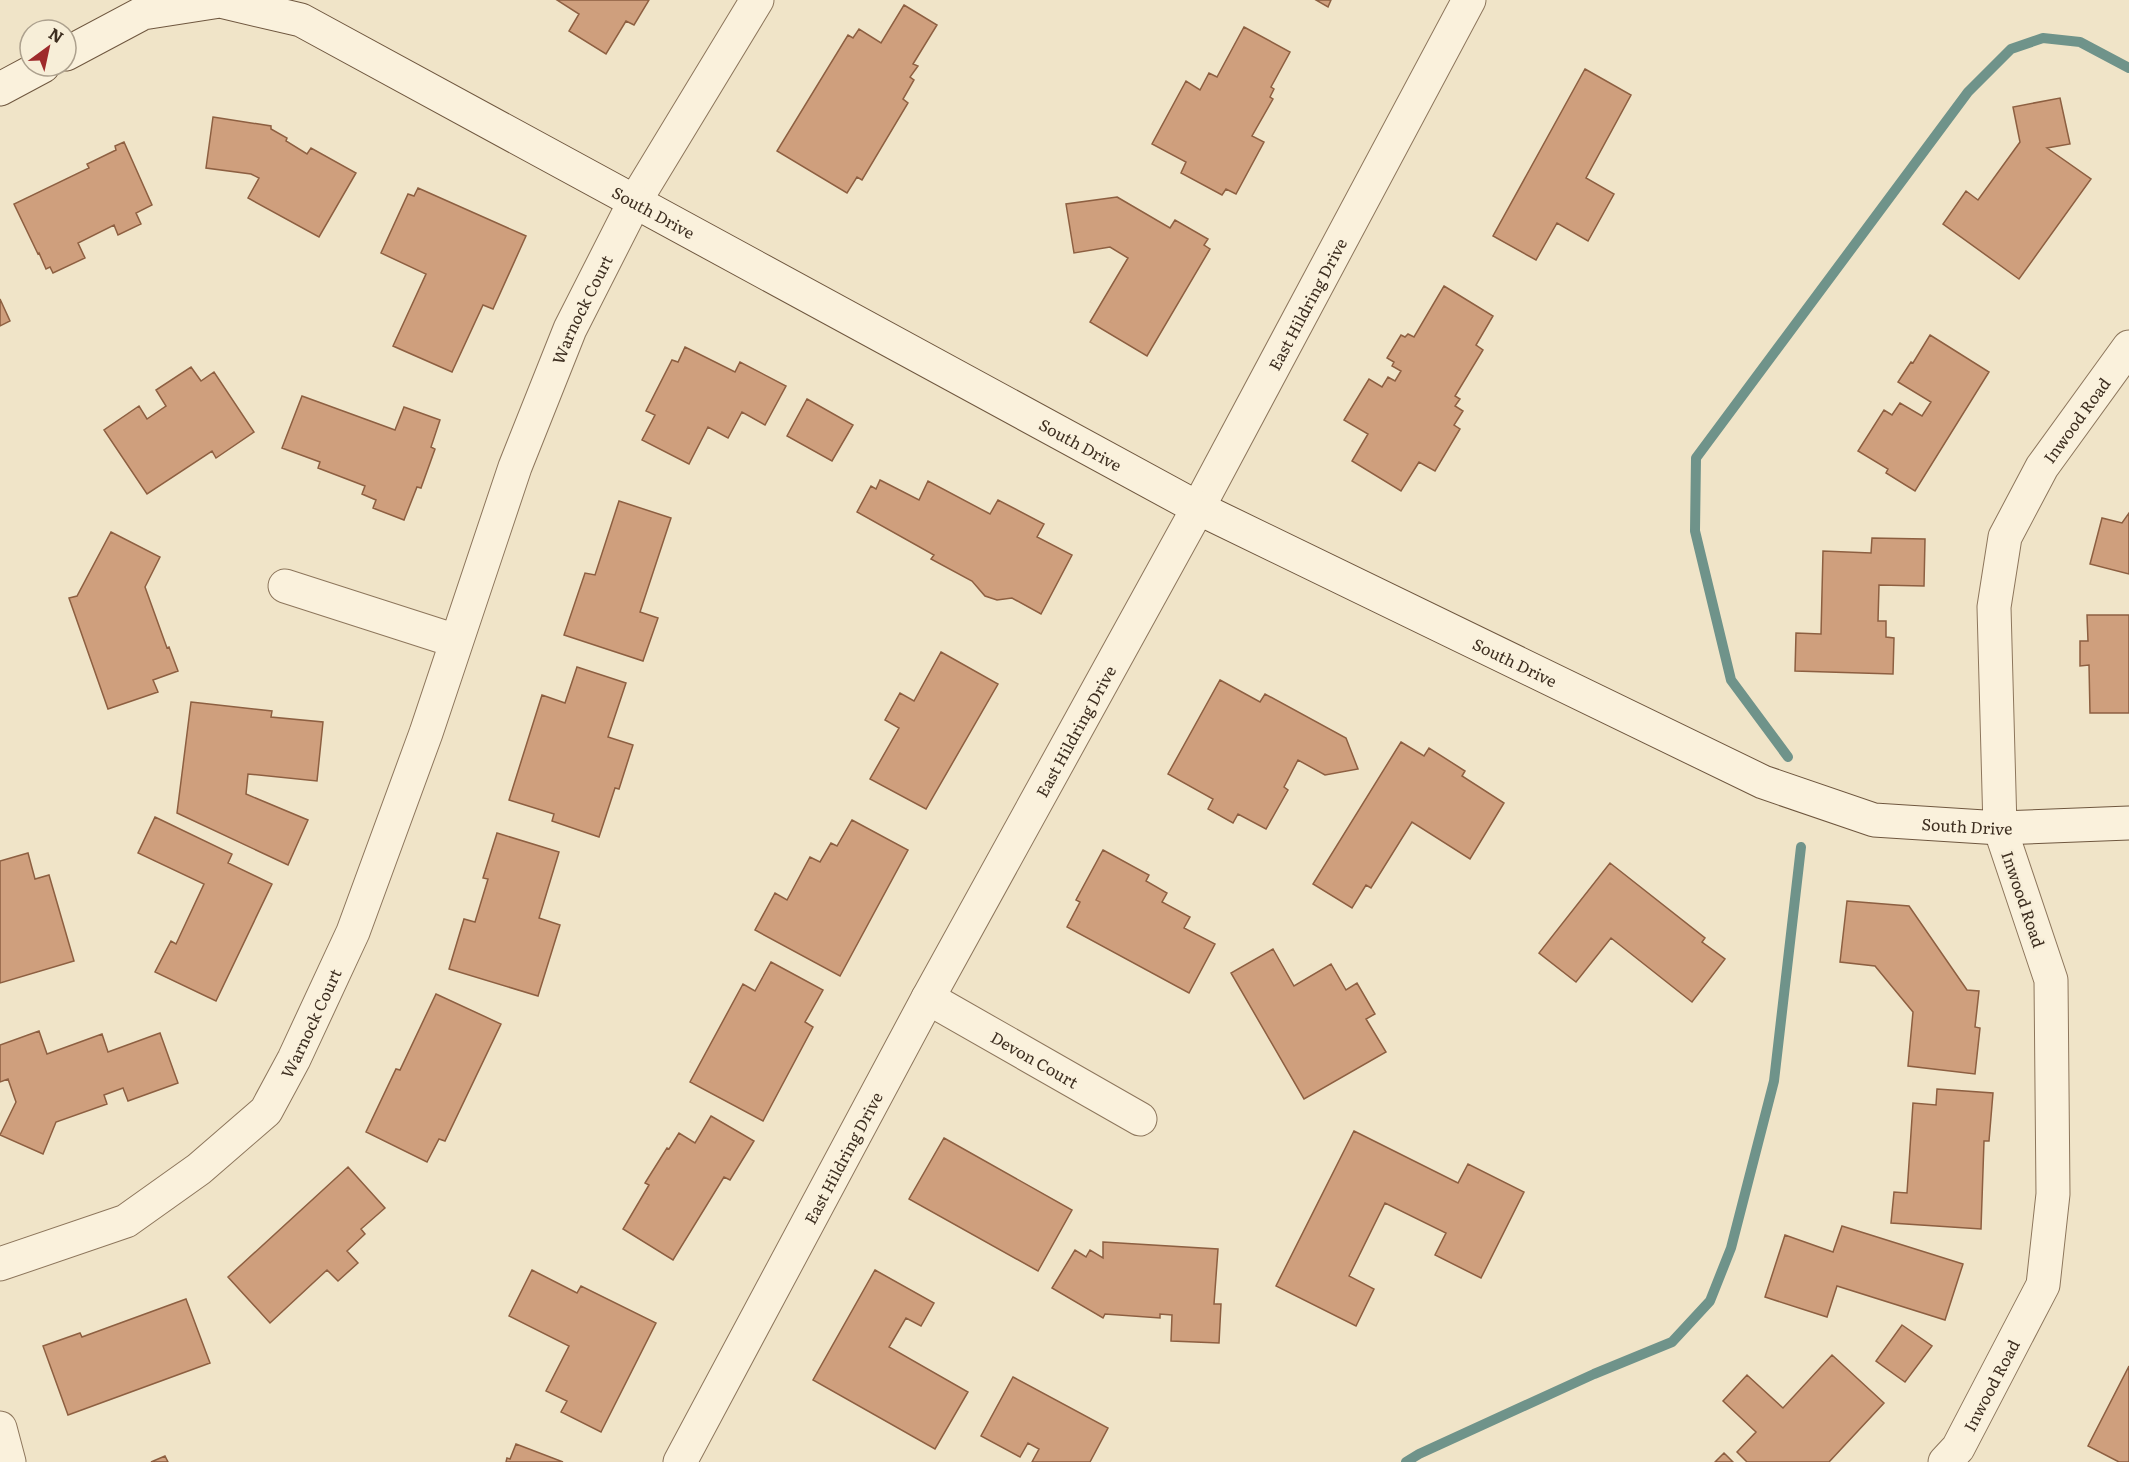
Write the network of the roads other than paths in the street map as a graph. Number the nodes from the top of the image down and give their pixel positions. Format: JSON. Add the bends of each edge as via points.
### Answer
{"nodes":[{"id":1,"x":756,"y":0,"type":"edge"},
{"id":2,"x":1469,"y":0,"type":"edge"},
{"id":3,"x":141,"y":6,"type":"edge"},
{"id":4,"x":293,"y":10,"type":"edge"},
{"id":5,"x":78,"y":46,"type":"edge"},
{"id":6,"x":21,"y":78,"type":"edge"},
{"id":7,"x":0,"y":89,"type":"edge"},
{"id":8,"x":635,"y":201,"type":"junction"},
{"id":9,"x":2129,"y":347,"type":"edge"},
{"id":10,"x":1198,"y":508,"type":"junction"},
{"id":11,"x":285,"y":586,"type":"dead end"},
{"id":12,"x":456,"y":641,"type":"junction"},
{"id":13,"x":2129,"y":823,"type":"edge"},
{"id":14,"x":2000,"y":828,"type":"junction"},
{"id":15,"x":928,"y":998,"type":"junction"},
{"id":16,"x":1140,"y":1119,"type":"dead end"},
{"id":17,"x":0,"y":1264,"type":"edge"},
{"id":18,"x":0,"y":1428,"type":"edge"},
{"id":19,"x":9,"y":1462,"type":"edge"},
{"id":20,"x":680,"y":1462,"type":"edge"},
{"id":21,"x":1945,"y":1462,"type":"edge"}],
"edges":[{"from":1,"to":8,"type":"street","name":"Warnock Court"},
{"from":2,"to":10,"type":"street","name":"East Hildring Drive"},
{"from":3,"to":4,"type":"street","name":"South Drive","via":[[220,1]]},
{"from":3,"to":5,"type":"street","name":"South Drive"},
{"from":4,"to":8,"type":"street","name":"South Drive"},
{"from":6,"to":7,"type":"street"},
{"from":8,"to":10,"type":"street","name":"South Drive"},
{"from":8,"to":12,"type":"street","name":"Warnock Court","via":[[570,329],[515,467]]},
{"from":9,"to":14,"type":"street","name":"Inwood Road","via":[[2042,467],[2005,537],[1994,607]]},
{"from":10,"to":14,"type":"street","name":"South Drive","via":[[1762,782],[1874,820]]},
{"from":10,"to":15,"type":"street","name":"East Hildring Drive"},
{"from":11,"to":12,"type":"street"},
{"from":12,"to":17,"type":"street","name":"Warnock Court","via":[[353,932],[266,1111],[200,1169],[126,1221]]},
{"from":13,"to":14,"type":"street","name":"South Drive"},
{"from":14,"to":21,"type":"street","name":"Inwood Road","via":[[2051,980],[2053,1194],[2043,1285],[1958,1448]]},
{"from":15,"to":16,"type":"street","name":"Devon Court"},
{"from":15,"to":20,"type":"street","name":"East Hildring Drive"},
{"from":18,"to":19,"type":"street"}]}
